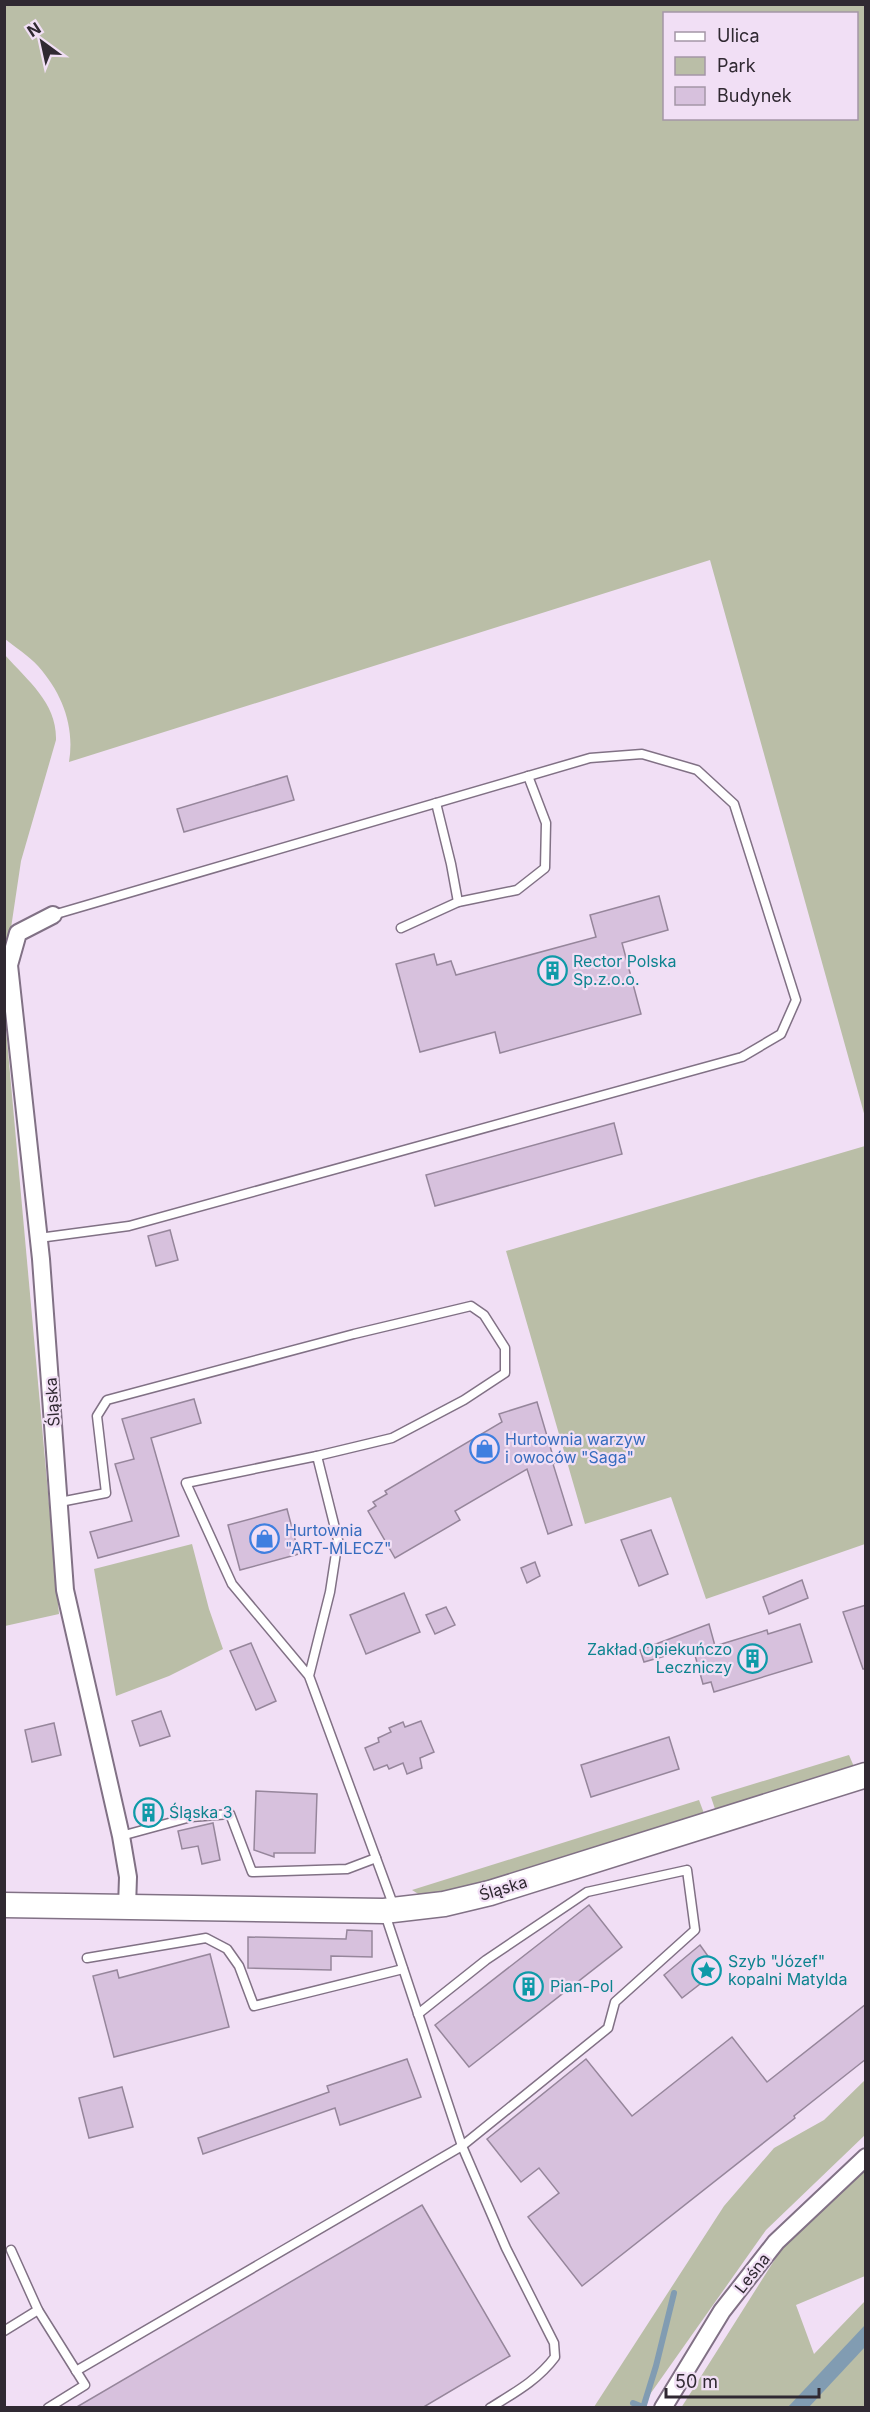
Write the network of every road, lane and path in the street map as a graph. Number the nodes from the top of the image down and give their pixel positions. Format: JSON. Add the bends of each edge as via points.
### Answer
{"nodes":[{"id":1,"x":528,"y":776,"type":"junction"},
{"id":2,"x":435,"y":803,"type":"junction"},
{"id":3,"x":458,"y":903,"type":"junction"},
{"id":4,"x":53,"y":915,"type":"joint"},
{"id":5,"x":401,"y":928,"type":"dead end"},
{"id":6,"x":39,"y":1238,"type":"junction"},
{"id":7,"x":317,"y":1456,"type":"junction"},
{"id":8,"x":60,"y":1502,"type":"junction"},
{"id":9,"x":309,"y":1676,"type":"junction"},
{"id":10,"x":866,"y":1775,"type":"edge"},
{"id":11,"x":121,"y":1836,"type":"junction"},
{"id":12,"x":376,"y":1858,"type":"junction"},
{"id":13,"x":4,"y":1905,"type":"edge"},
{"id":14,"x":127,"y":1907,"type":"junction"},
{"id":15,"x":389,"y":1910,"type":"junction"},
{"id":16,"x":87,"y":1958,"type":"dead end"},
{"id":17,"x":403,"y":1969,"type":"junction"},
{"id":18,"x":418,"y":2014,"type":"junction"},
{"id":19,"x":462,"y":2146,"type":"junction"},
{"id":20,"x":866,"y":2157,"type":"edge"},
{"id":21,"x":11,"y":2250,"type":"dead end"},
{"id":22,"x":38,"y":2310,"type":"junction"},
{"id":23,"x":4,"y":2331,"type":"edge"},
{"id":24,"x":76,"y":2371,"type":"junction"},
{"id":25,"x":48,"y":2408,"type":"edge"},
{"id":26,"x":490,"y":2408,"type":"edge"},
{"id":27,"x":663,"y":2408,"type":"edge"}],
"edges":[{"from":1,"to":2,"type":"lane"},
{"from":1,"to":3,"type":"lane","via":[[546,823],[544,868],[517,890]]},
{"from":1,"to":6,"type":"lane","via":[[590,758],[642,754],[697,770],[734,804],[796,1000],[781,1034],[742,1057],[129,1226]]},
{"from":2,"to":3,"type":"lane"},
{"from":2,"to":4,"type":"lane"},
{"from":3,"to":5,"type":"lane"},
{"from":4,"to":6,"type":"street","name":"Śląska","via":[[18,933],[9,965]]},
{"from":6,"to":8,"type":"street","name":"Śląska"},
{"from":7,"to":8,"type":"lane","via":[[392,1438],[505,1374],[506,1348],[484,1314],[471,1306],[107,1400],[98,1416],[106,1493]]},
{"from":7,"to":9,"type":"lane","via":[[338,1540],[330,1592]]},
{"from":7,"to":9,"type":"lane","via":[[186,1483],[232,1584]]},
{"from":8,"to":11,"type":"street","name":"Śląska","via":[[65,1590]]},
{"from":9,"to":12,"type":"lane"},
{"from":10,"to":15,"type":"main road","name":"Śląska","via":[[490,1893],[444,1904]]},
{"from":11,"to":12,"type":"lane","via":[[191,1817],[230,1814],[252,1872],[347,1869]]},
{"from":11,"to":14,"type":"street","name":"Śląska","via":[[128,1877]]},
{"from":12,"to":15,"type":"lane"},
{"from":13,"to":14,"type":"main road","name":"Śląska"},
{"from":14,"to":15,"type":"main road","name":"Śląska"},
{"from":15,"to":17,"type":"lane"},
{"from":16,"to":17,"type":"lane","via":[[206,1938],[227,1949],[233,1957],[254,2006]]},
{"from":17,"to":18,"type":"lane"},
{"from":18,"to":19,"type":"lane"},
{"from":18,"to":19,"type":"lane","via":[[486,1960],[587,1892],[687,1870],[695,1930],[615,2002],[608,2028]]},
{"from":19,"to":24,"type":"lane"},
{"from":19,"to":26,"type":"lane","via":[[506,2248],[554,2343],[555,2357],[547,2368]]},
{"from":20,"to":27,"type":"street","name":"Leśna","via":[[776,2242],[722,2311]]},
{"from":21,"to":22,"type":"lane"},
{"from":22,"to":23,"type":"lane"},
{"from":22,"to":24,"type":"lane"},
{"from":24,"to":25,"type":"lane","via":[[85,2385]]}]}
